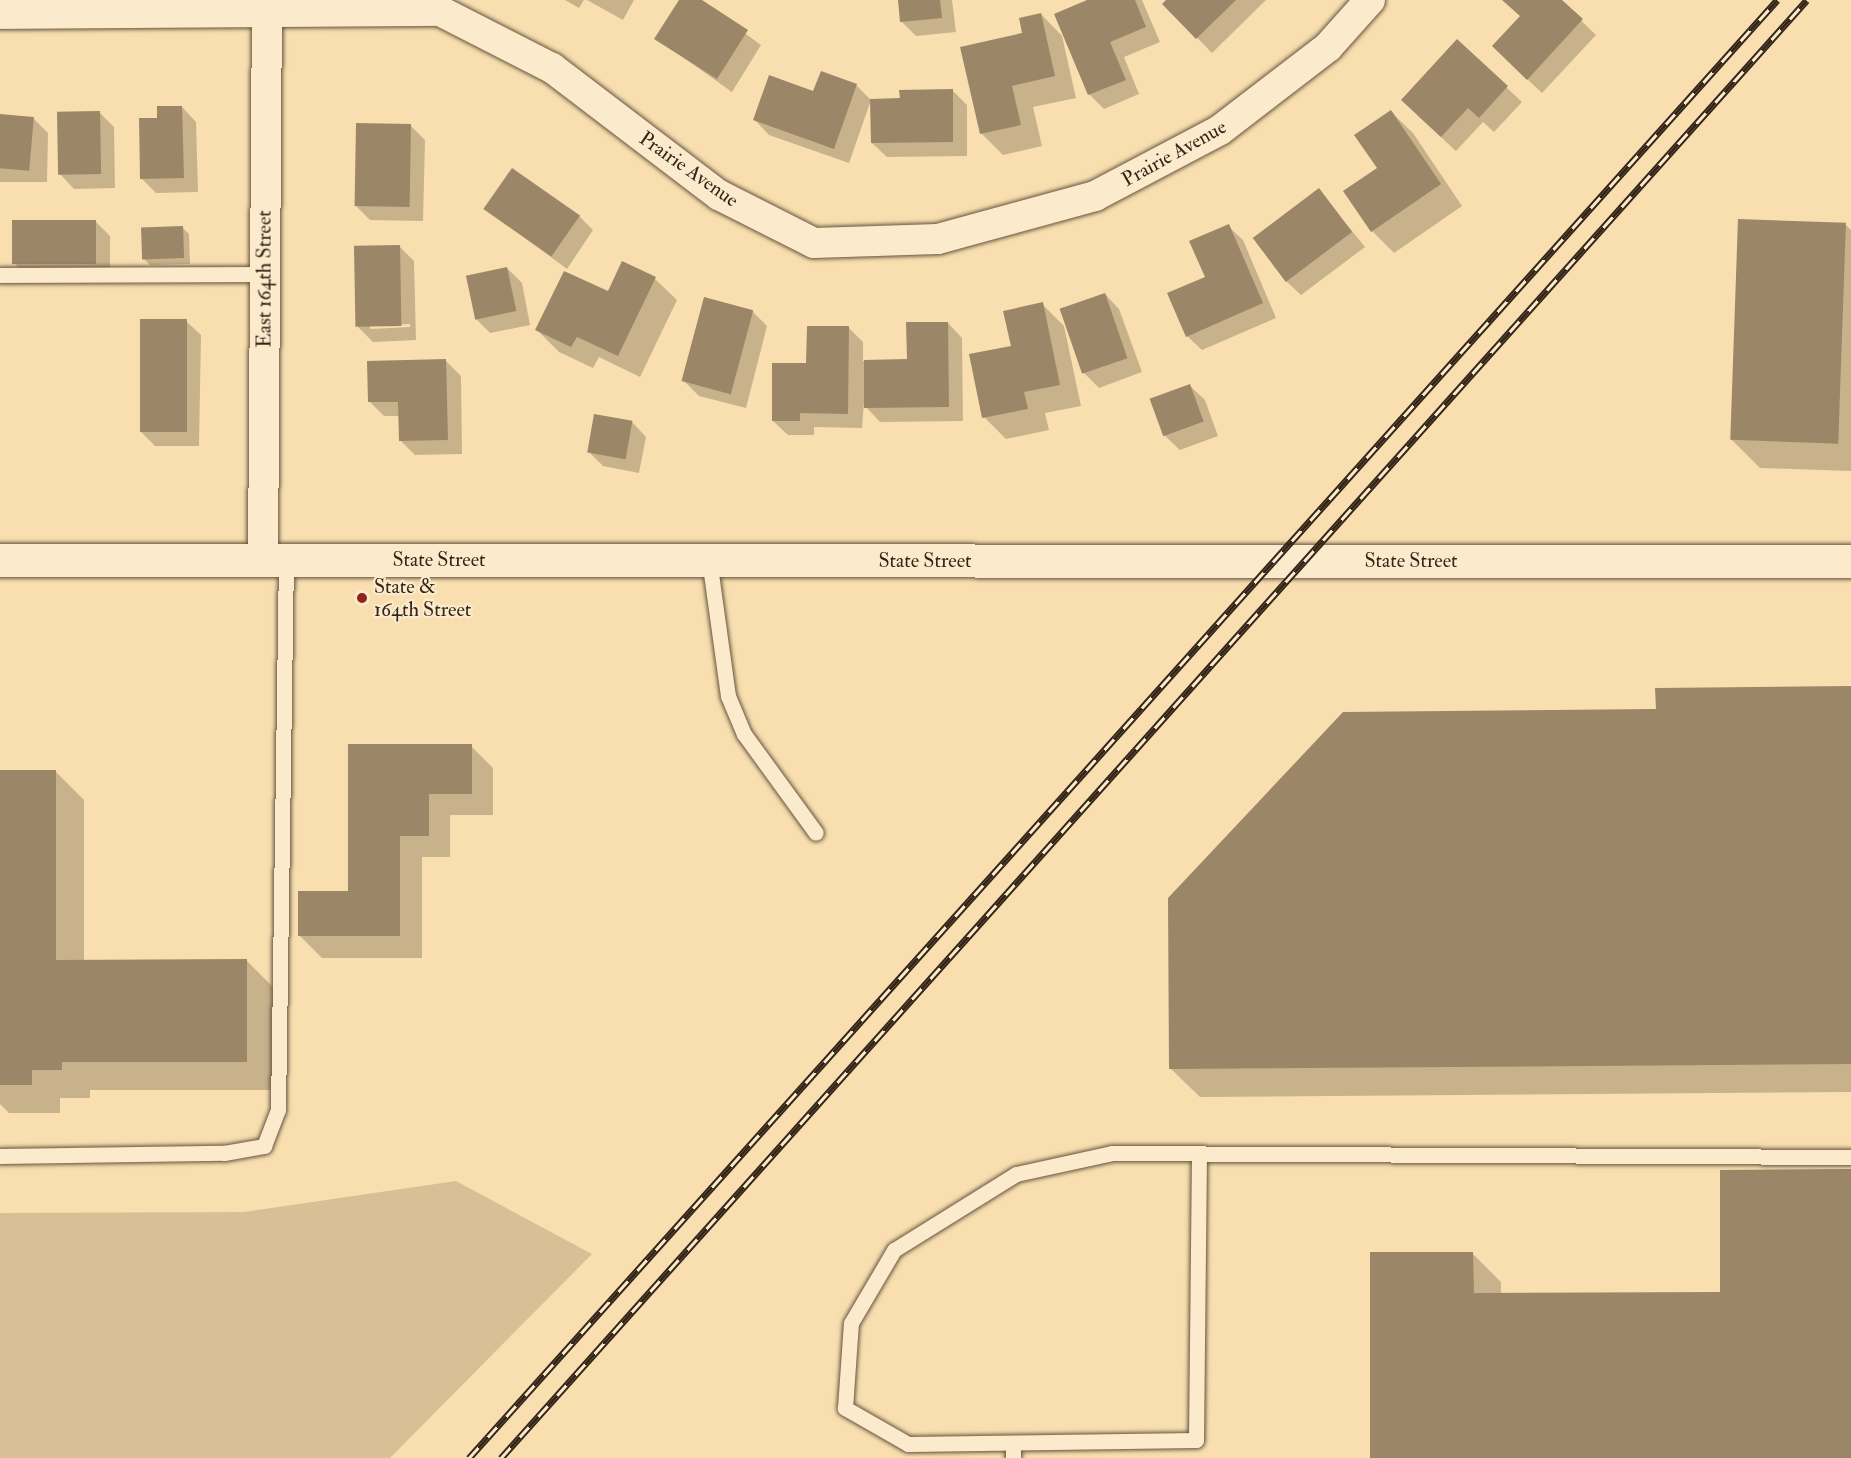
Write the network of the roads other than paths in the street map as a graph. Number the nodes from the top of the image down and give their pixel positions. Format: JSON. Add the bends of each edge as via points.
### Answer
{"nodes":[{"id":1,"x":1370,"y":0,"type":"edge"},
{"id":2,"x":266,"y":6,"type":"edge"},
{"id":3,"x":0,"y":14,"type":"edge"},
{"id":4,"x":264,"y":274,"type":"junction"},
{"id":5,"x":0,"y":275,"type":"edge"},
{"id":6,"x":275,"y":559,"type":"junction"},
{"id":7,"x":0,"y":560,"type":"edge"},
{"id":8,"x":709,"y":560,"type":"junction"},
{"id":9,"x":1851,"y":561,"type":"edge"},
{"id":10,"x":816,"y":833,"type":"dead end"},
{"id":11,"x":1199,"y":1153,"type":"junction"},
{"id":12,"x":0,"y":1156,"type":"edge"},
{"id":13,"x":1851,"y":1157,"type":"edge"},
{"id":14,"x":1013,"y":1450,"type":"edge"}],
"edges":[{"from":1,"to":2,"type":"street","name":"Prairie Avenue","via":[[1328,47],[1220,130],[1095,196],[938,239],[814,243],[719,195],[552,68],[441,11]]},
{"from":2,"to":3,"type":"street","name":"Prairie Avenue"},
{"from":2,"to":4,"type":"street","name":"East 164th Street"},
{"from":4,"to":5,"type":"lane"},
{"from":4,"to":6,"type":"street","name":"East 164th Street"},
{"from":6,"to":7,"type":"street","name":"State Street"},
{"from":6,"to":8,"type":"street","name":"State Street"},
{"from":6,"to":12,"type":"lane","via":[[278,1110],[264,1146],[224,1153]]},
{"from":8,"to":9,"type":"street","name":"State Street"},
{"from":8,"to":10,"type":"lane","via":[[728,696],[744,734]]},
{"from":11,"to":13,"type":"lane"},
{"from":11,"to":14,"type":"lane","via":[[1196,1440]]},
{"from":11,"to":14,"type":"lane","via":[[1112,1153],[1016,1174],[894,1250],[851,1323],[845,1408],[908,1444]]}]}
